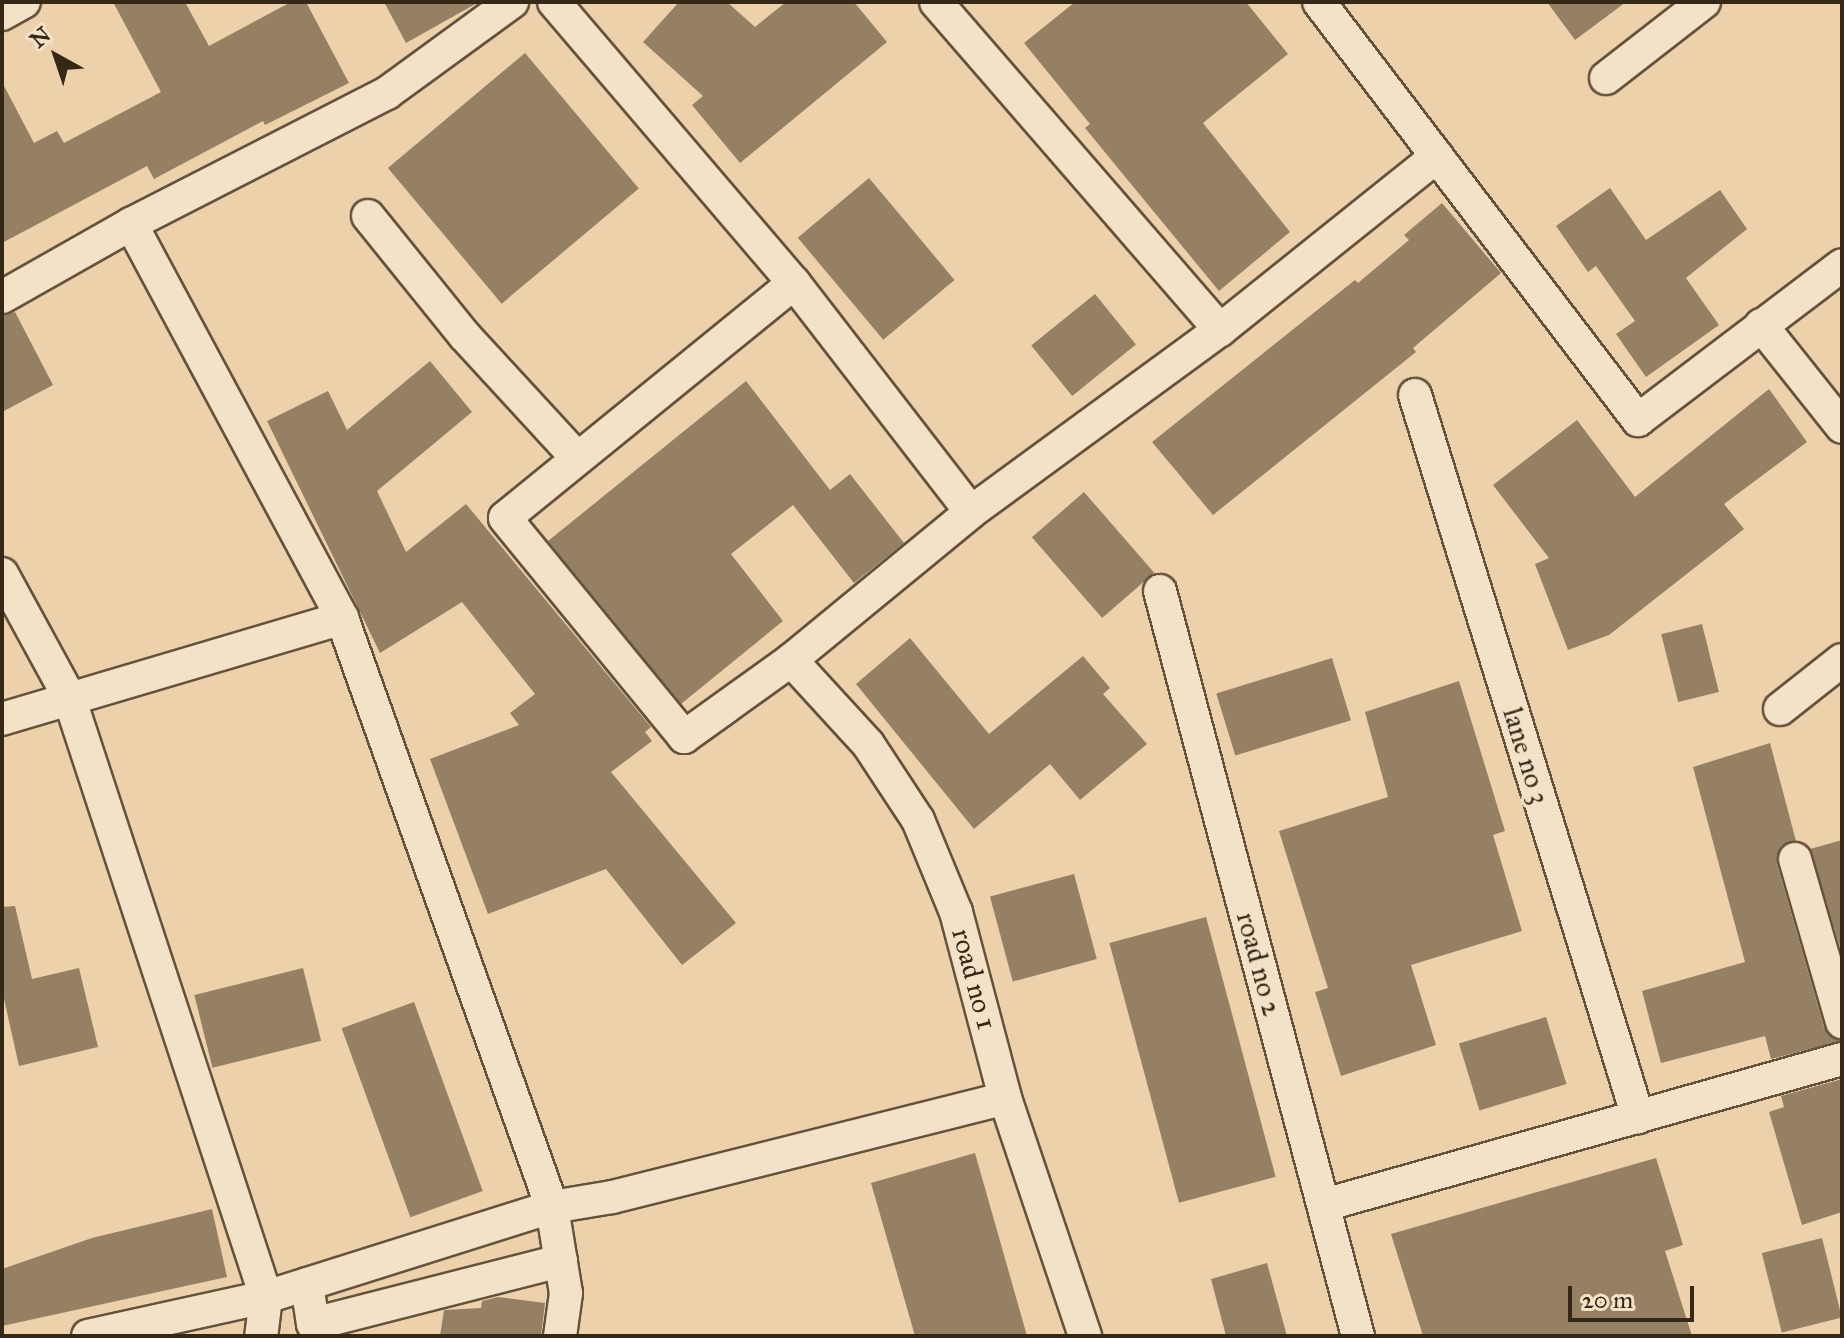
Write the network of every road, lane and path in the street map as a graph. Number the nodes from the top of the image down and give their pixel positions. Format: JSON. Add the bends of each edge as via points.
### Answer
{"nodes":[{"id":1,"x":24,"y":2,"type":"edge"},
{"id":2,"x":512,"y":2,"type":"edge"},
{"id":3,"x":554,"y":2,"type":"edge"},
{"id":4,"x":936,"y":2,"type":"edge"},
{"id":5,"x":1319,"y":2,"type":"edge"},
{"id":6,"x":1704,"y":2,"type":"edge"},
{"id":7,"x":2,"y":14,"type":"edge"},
{"id":8,"x":1606,"y":78,"type":"dead end"},
{"id":9,"x":1437,"y":156,"type":"junction"},
{"id":10,"x":368,"y":216,"type":"dead end"},
{"id":11,"x":131,"y":224,"type":"junction"},
{"id":12,"x":1842,"y":265,"type":"edge"},
{"id":13,"x":794,"y":283,"type":"junction"},
{"id":14,"x":2,"y":297,"type":"edge"},
{"id":15,"x":1761,"y":325,"type":"junction"},
{"id":16,"x":1220,"y":330,"type":"junction"},
{"id":17,"x":1415,"y":395,"type":"dead end"},
{"id":18,"x":1842,"y":427,"type":"edge"},
{"id":19,"x":577,"y":458,"type":"junction"},
{"id":20,"x":971,"y":512,"type":"junction"},
{"id":21,"x":2,"y":574,"type":"edge"},
{"id":22,"x":1160,"y":591,"type":"dead end"},
{"id":23,"x":342,"y":618,"type":"junction"},
{"id":24,"x":791,"y":660,"type":"junction"},
{"id":25,"x":1842,"y":660,"type":"edge"},
{"id":26,"x":69,"y":697,"type":"junction"},
{"id":27,"x":1780,"y":709,"type":"dead end"},
{"id":28,"x":2,"y":719,"type":"edge"},
{"id":29,"x":1795,"y":859,"type":"dead end"},
{"id":30,"x":1842,"y":1022,"type":"edge"},
{"id":31,"x":1842,"y":1059,"type":"edge"},
{"id":32,"x":1005,"y":1098,"type":"junction"},
{"id":33,"x":1638,"y":1117,"type":"junction"},
{"id":34,"x":1324,"y":1205,"type":"junction"},
{"id":35,"x":552,"y":1207,"type":"junction"},
{"id":36,"x":561,"y":1261,"type":"junction"},
{"id":37,"x":307,"y":1284,"type":"junction"},
{"id":38,"x":266,"y":1297,"type":"junction"},
{"id":39,"x":88,"y":1336,"type":"edge"},
{"id":40,"x":261,"y":1336,"type":"edge"},
{"id":41,"x":560,"y":1336,"type":"edge"},
{"id":42,"x":1085,"y":1336,"type":"edge"},
{"id":43,"x":1358,"y":1336,"type":"edge"}],
"edges":[{"from":1,"to":7,"type":"street"},
{"from":2,"to":11,"type":"street","via":[[387,93]]},
{"from":3,"to":13,"type":"street"},
{"from":4,"to":16,"type":"street"},
{"from":5,"to":9,"type":"street"},
{"from":6,"to":8,"type":"street"},
{"from":9,"to":15,"type":"street","via":[[1638,420]]},
{"from":9,"to":16,"type":"street"},
{"from":10,"to":19,"type":"street","via":[[464,335]]},
{"from":11,"to":14,"type":"street"},
{"from":11,"to":23,"type":"street"},
{"from":12,"to":15,"type":"street"},
{"from":13,"to":19,"type":"street"},
{"from":13,"to":20,"type":"street"},
{"from":15,"to":18,"type":"street"},
{"from":16,"to":20,"type":"street"},
{"from":17,"to":33,"type":"street","name":"lane no 3"},
{"from":19,"to":24,"type":"street","via":[[505,518],[684,737]]},
{"from":20,"to":24,"type":"street"},
{"from":21,"to":26,"type":"street"},
{"from":22,"to":34,"type":"street","name":"road no 2"},
{"from":23,"to":26,"type":"street"},
{"from":23,"to":35,"type":"street"},
{"from":24,"to":32,"type":"street","name":"road no 1","via":[[868,744],[918,820],[956,912]]},
{"from":25,"to":27,"type":"street"},
{"from":26,"to":28,"type":"street"},
{"from":26,"to":38,"type":"street"},
{"from":29,"to":30,"type":"street"},
{"from":31,"to":33,"type":"street"},
{"from":32,"to":35,"type":"street","via":[[612,1197]]},
{"from":32,"to":42,"type":"street","name":"road no 1"},
{"from":33,"to":34,"type":"street"},
{"from":34,"to":43,"type":"street","name":"road no 2"},
{"from":35,"to":36,"type":"street"},
{"from":35,"to":37,"type":"street"},
{"from":36,"to":37,"type":"street","via":[[313,1324]]},
{"from":36,"to":41,"type":"street","via":[[566,1293]]},
{"from":37,"to":38,"type":"street"},
{"from":38,"to":39,"type":"street"},
{"from":38,"to":40,"type":"street"}]}
